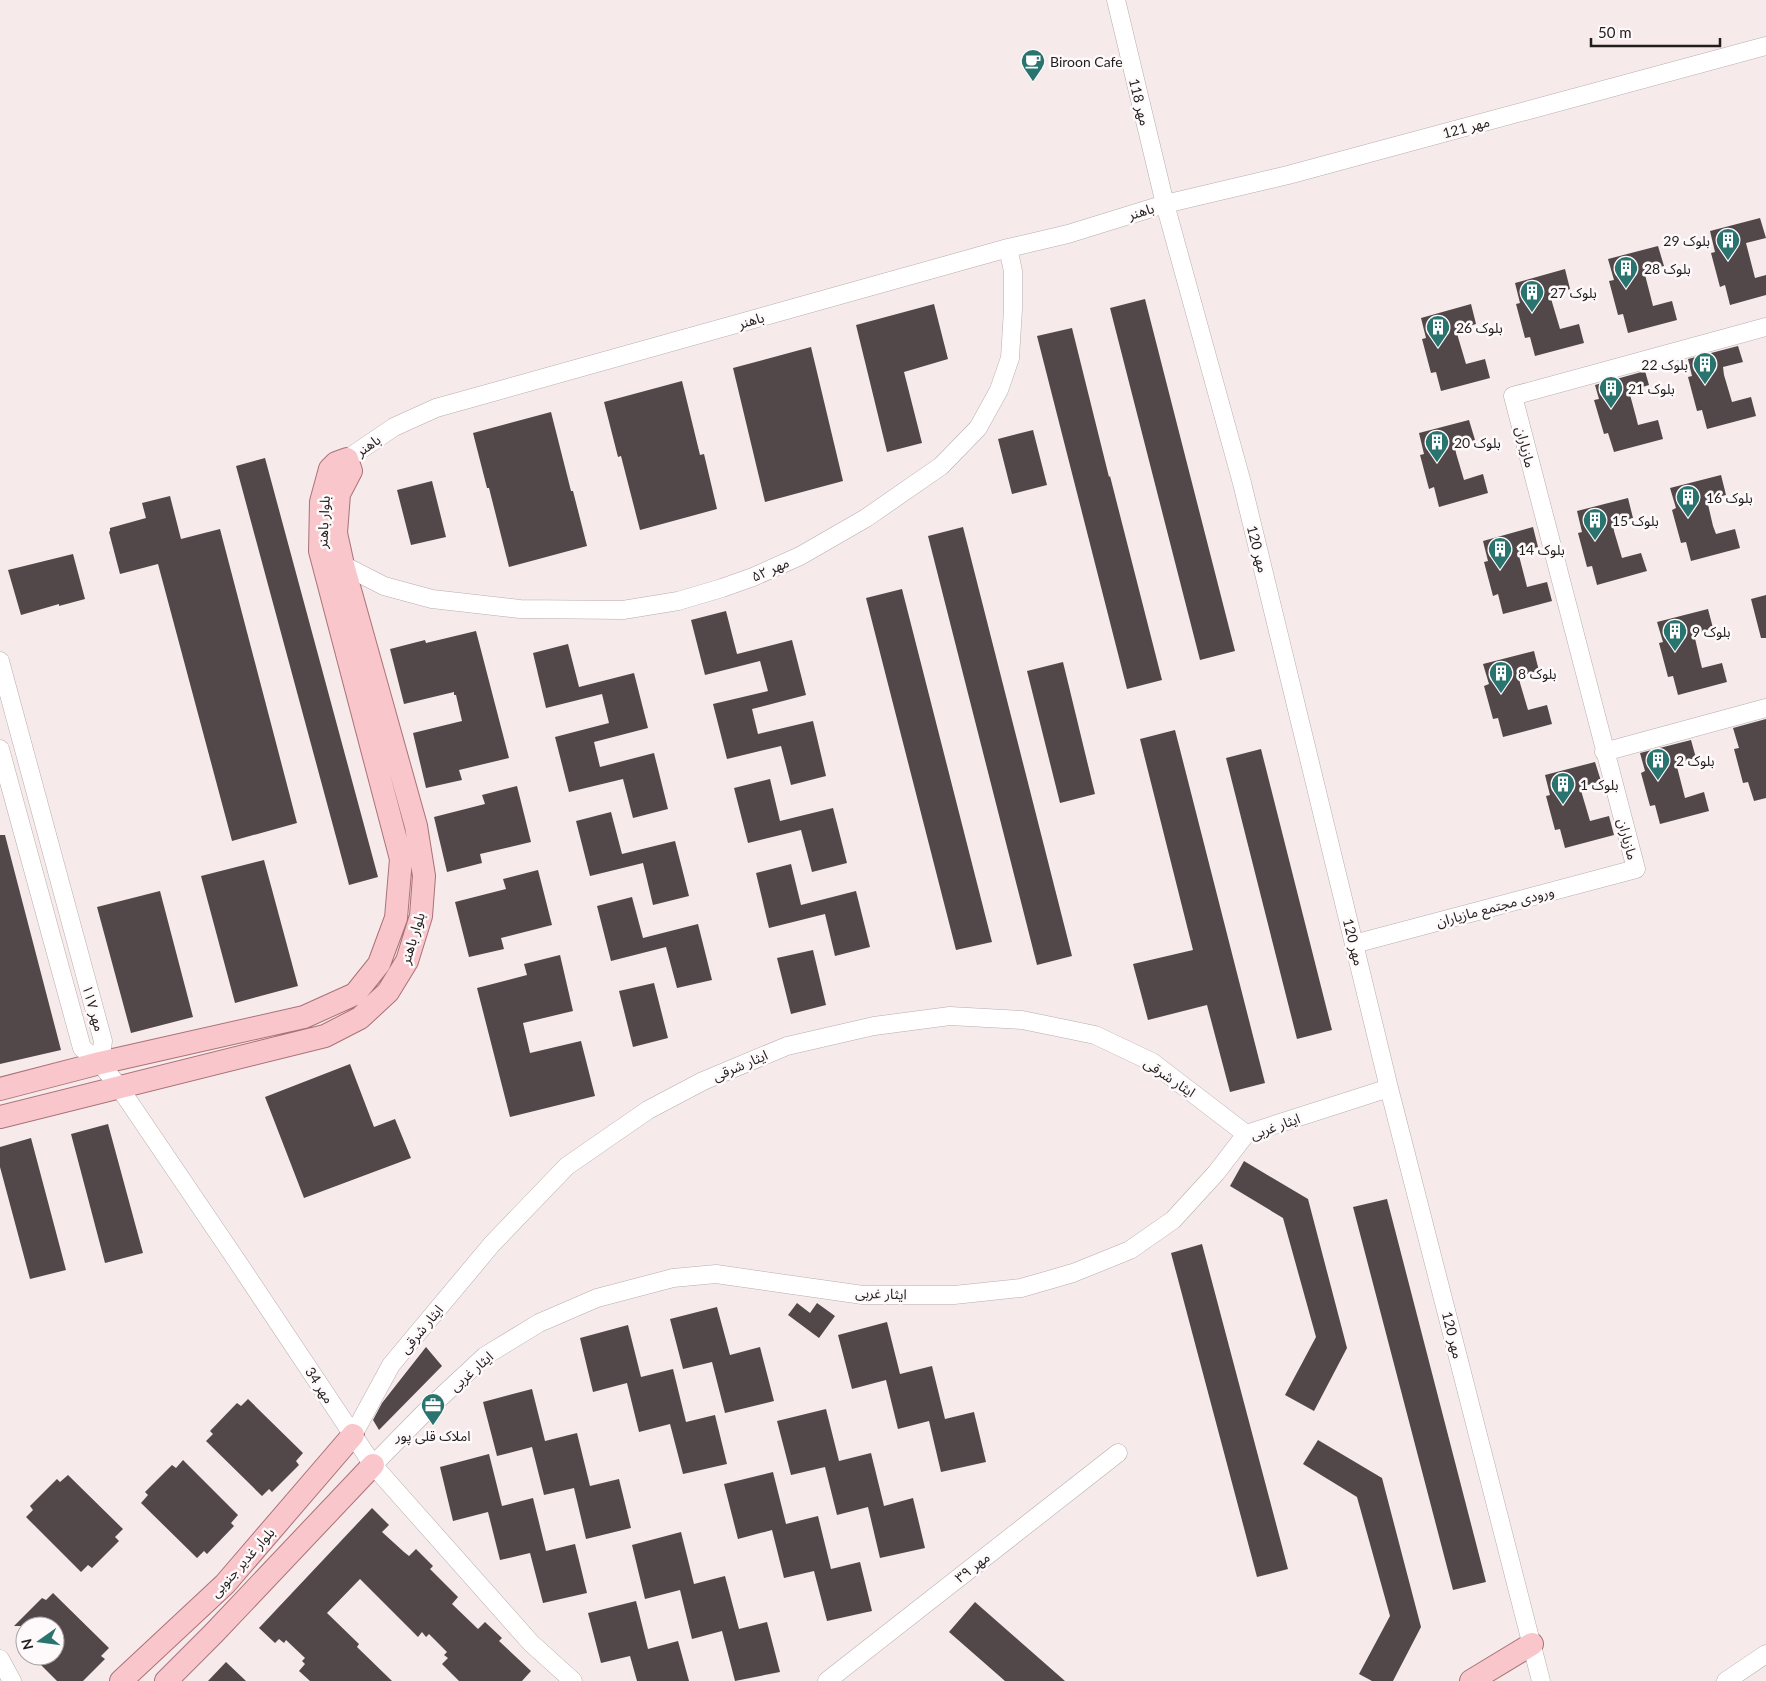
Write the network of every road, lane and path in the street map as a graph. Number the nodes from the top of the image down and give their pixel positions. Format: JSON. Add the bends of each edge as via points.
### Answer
{"nodes":[{"id":1,"x":1116,"y":0,"type":"edge"},
{"id":2,"x":1766,"y":46,"type":"edge"},
{"id":3,"x":1165,"y":204,"type":"junction"},
{"id":4,"x":1008,"y":248,"type":"junction"},
{"id":5,"x":1766,"y":328,"type":"edge"},
{"id":6,"x":347,"y":459,"type":"junction"},
{"id":7,"x":343,"y":564,"type":"junction"},
{"id":8,"x":0,"y":661,"type":"edge"},
{"id":9,"x":1766,"y":708,"type":"edge"},
{"id":10,"x":0,"y":749,"type":"edge"},
{"id":11,"x":1604,"y":752,"type":"junction"},
{"id":12,"x":1636,"y":869,"type":"joint"},
{"id":13,"x":1354,"y":944,"type":"junction"},
{"id":14,"x":100,"y":1063,"type":"junction"},
{"id":15,"x":119,"y":1087,"type":"junction"},
{"id":16,"x":1389,"y":1088,"type":"junction"},
{"id":17,"x":0,"y":1089,"type":"edge"},
{"id":18,"x":0,"y":1117,"type":"edge"},
{"id":19,"x":1246,"y":1134,"type":"junction"},
{"id":20,"x":353,"y":1435,"type":"junction"},
{"id":21,"x":1118,"y":1453,"type":"dead end"},
{"id":22,"x":373,"y":1465,"type":"junction"},
{"id":23,"x":1532,"y":1644,"type":"junction"},
{"id":24,"x":1766,"y":1654,"type":"edge"},
{"id":25,"x":0,"y":1659,"type":"edge"},
{"id":26,"x":12,"y":1681,"type":"edge"},
{"id":27,"x":121,"y":1681,"type":"edge"},
{"id":28,"x":166,"y":1681,"type":"edge"},
{"id":29,"x":573,"y":1681,"type":"edge"},
{"id":30,"x":827,"y":1681,"type":"edge"},
{"id":31,"x":1471,"y":1681,"type":"edge"},
{"id":32,"x":1541,"y":1681,"type":"edge"},
{"id":33,"x":1726,"y":1681,"type":"edge"}],
"edges":[{"from":1,"to":3,"type":"street","name":"مهر 118"},
{"from":2,"to":3,"type":"street","name":"مهر 121","via":[[1288,175]]},
{"from":3,"to":4,"type":"street","name":"باهنر","via":[[1068,234]]},
{"from":3,"to":13,"type":"street","name":"مهر 120","via":[[1242,482]]},
{"from":4,"to":6,"type":"street","name":"باهنر","via":[[436,408],[394,426]]},
{"from":4,"to":7,"type":"street","name":"مهر ۵۲","via":[[1013,271],[1010,358],[999,390],[978,428],[941,466],[866,518],[800,556],[753,577],[678,601],[623,610],[520,609],[432,599],[384,586]]},
{"from":5,"to":11,"type":"street","name":"مازیاران","via":[[1513,396]]},
{"from":6,"to":7,"type":"main road","name":"بلوار باهنر","via":[[351,471],[339,494],[336,533]]},
{"from":6,"to":14,"type":"main road","name":"بلوار باهنر","via":[[330,469],[322,502],[320,552],[401,859],[396,918],[379,964],[355,994],[304,1017]]},
{"from":7,"to":15,"type":"main road","name":"بلوار باهنر","via":[[416,826],[424,876],[422,906],[407,961],[388,992],[360,1018],[325,1036]]},
{"from":8,"to":14,"type":"street","name":"مهر ۱۱۷","via":[[103,1041]]},
{"from":9,"to":11,"type":"street"},
{"from":10,"to":14,"type":"street","name":"مهر ۱۱۷","via":[[82,1048]]},
{"from":11,"to":12,"type":"street","name":"مازیاران"},
{"from":12,"to":13,"type":"street","name":"ورودی مجتمع مازیاران"},
{"from":13,"to":16,"type":"street","name":"مهر 120"},
{"from":14,"to":15,"type":"street","name":"مهر 34"},
{"from":14,"to":17,"type":"main road","name":"بلوار باهنر"},
{"from":15,"to":18,"type":"main road","name":"بلوار باهنر"},
{"from":15,"to":20,"type":"street","name":"مهر 34"},
{"from":16,"to":19,"type":"street","name":"ایثار غربی"},
{"from":16,"to":23,"type":"street","name":"مهر 120"},
{"from":19,"to":20,"type":"street","name":"ایثار شرقی","via":[[1152,1062],[1095,1035],[1022,1020],[950,1016],[874,1026],[787,1046],[703,1081],[648,1110],[567,1166],[492,1244],[391,1365]]},
{"from":19,"to":22,"type":"street","name":"ایثار غربی","via":[[1173,1220],[1130,1250],[1073,1273],[1021,1288],[954,1295],[863,1295],[716,1274],[673,1278],[597,1298],[539,1323],[485,1356]]},
{"from":20,"to":22,"type":"street","name":"مهر 34"},
{"from":20,"to":27,"type":"main road","name":"بلوار غدیر جنوبی","via":[[225,1584]]},
{"from":21,"to":30,"type":"street","name":"مهر ۳۹"},
{"from":22,"to":28,"type":"main road","name":"بلوار غدیر جنوبی"},
{"from":22,"to":29,"type":"street","name":"مهر 34","via":[[531,1643]]},
{"from":23,"to":31,"type":"main road"},
{"from":23,"to":32,"type":"street","name":"مهر 120"},
{"from":24,"to":33,"type":"street"},
{"from":25,"to":26,"type":"street"}]}
